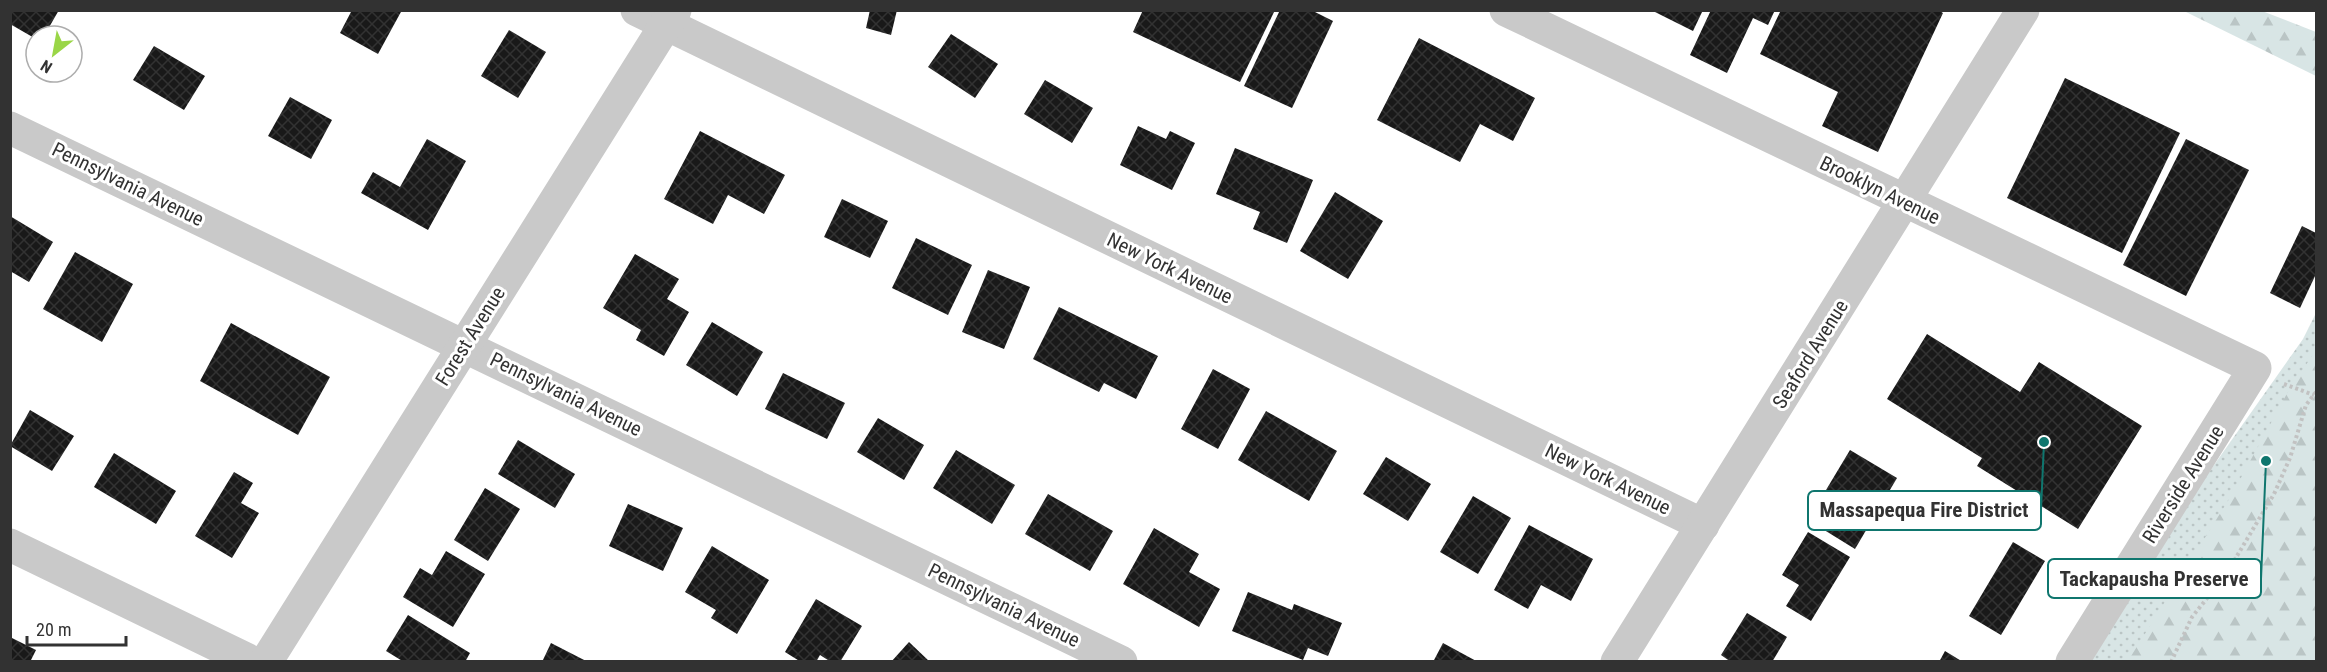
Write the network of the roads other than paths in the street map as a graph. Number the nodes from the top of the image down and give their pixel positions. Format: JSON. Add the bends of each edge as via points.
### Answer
{"nodes":[{"id":1,"x":637,"y":10,"type":"edge"},
{"id":2,"x":1506,"y":10,"type":"edge"},
{"id":3,"x":2023,"y":10,"type":"edge"},
{"id":4,"x":671,"y":18,"type":"edge"},
{"id":5,"x":10,"y":128,"type":"edge"},
{"id":6,"x":1905,"y":202,"type":"junction"},
{"id":7,"x":464,"y":346,"type":"junction"},
{"id":8,"x":2256,"y":368,"type":"joint"},
{"id":9,"x":1703,"y":525,"type":"junction"},
{"id":10,"x":10,"y":545,"type":"edge"},
{"id":11,"x":252,"y":662,"type":"edge"},
{"id":12,"x":266,"y":662,"type":"edge"},
{"id":13,"x":1121,"y":662,"type":"edge"},
{"id":14,"x":1617,"y":662,"type":"edge"},
{"id":15,"x":2072,"y":662,"type":"edge"}],
"edges":[{"from":1,"to":4,"type":"street","name":"New York Avenue"},
{"from":2,"to":6,"type":"street","name":"Brooklyn Avenue"},
{"from":3,"to":6,"type":"street","name":"Seaford Avenue"},
{"from":4,"to":7,"type":"street","name":"Forest Avenue"},
{"from":4,"to":9,"type":"street","name":"New York Avenue"},
{"from":5,"to":7,"type":"street","name":"Pennsylvania Avenue"},
{"from":6,"to":8,"type":"street","name":"Brooklyn Avenue"},
{"from":6,"to":9,"type":"street","name":"Seaford Avenue"},
{"from":7,"to":12,"type":"street","name":"Forest Avenue"},
{"from":7,"to":13,"type":"street","name":"Pennsylvania Avenue"},
{"from":8,"to":15,"type":"street","name":"Riverside Avenue"},
{"from":9,"to":14,"type":"street","name":"Seaford Avenue"},
{"from":10,"to":11,"type":"street"}]}
